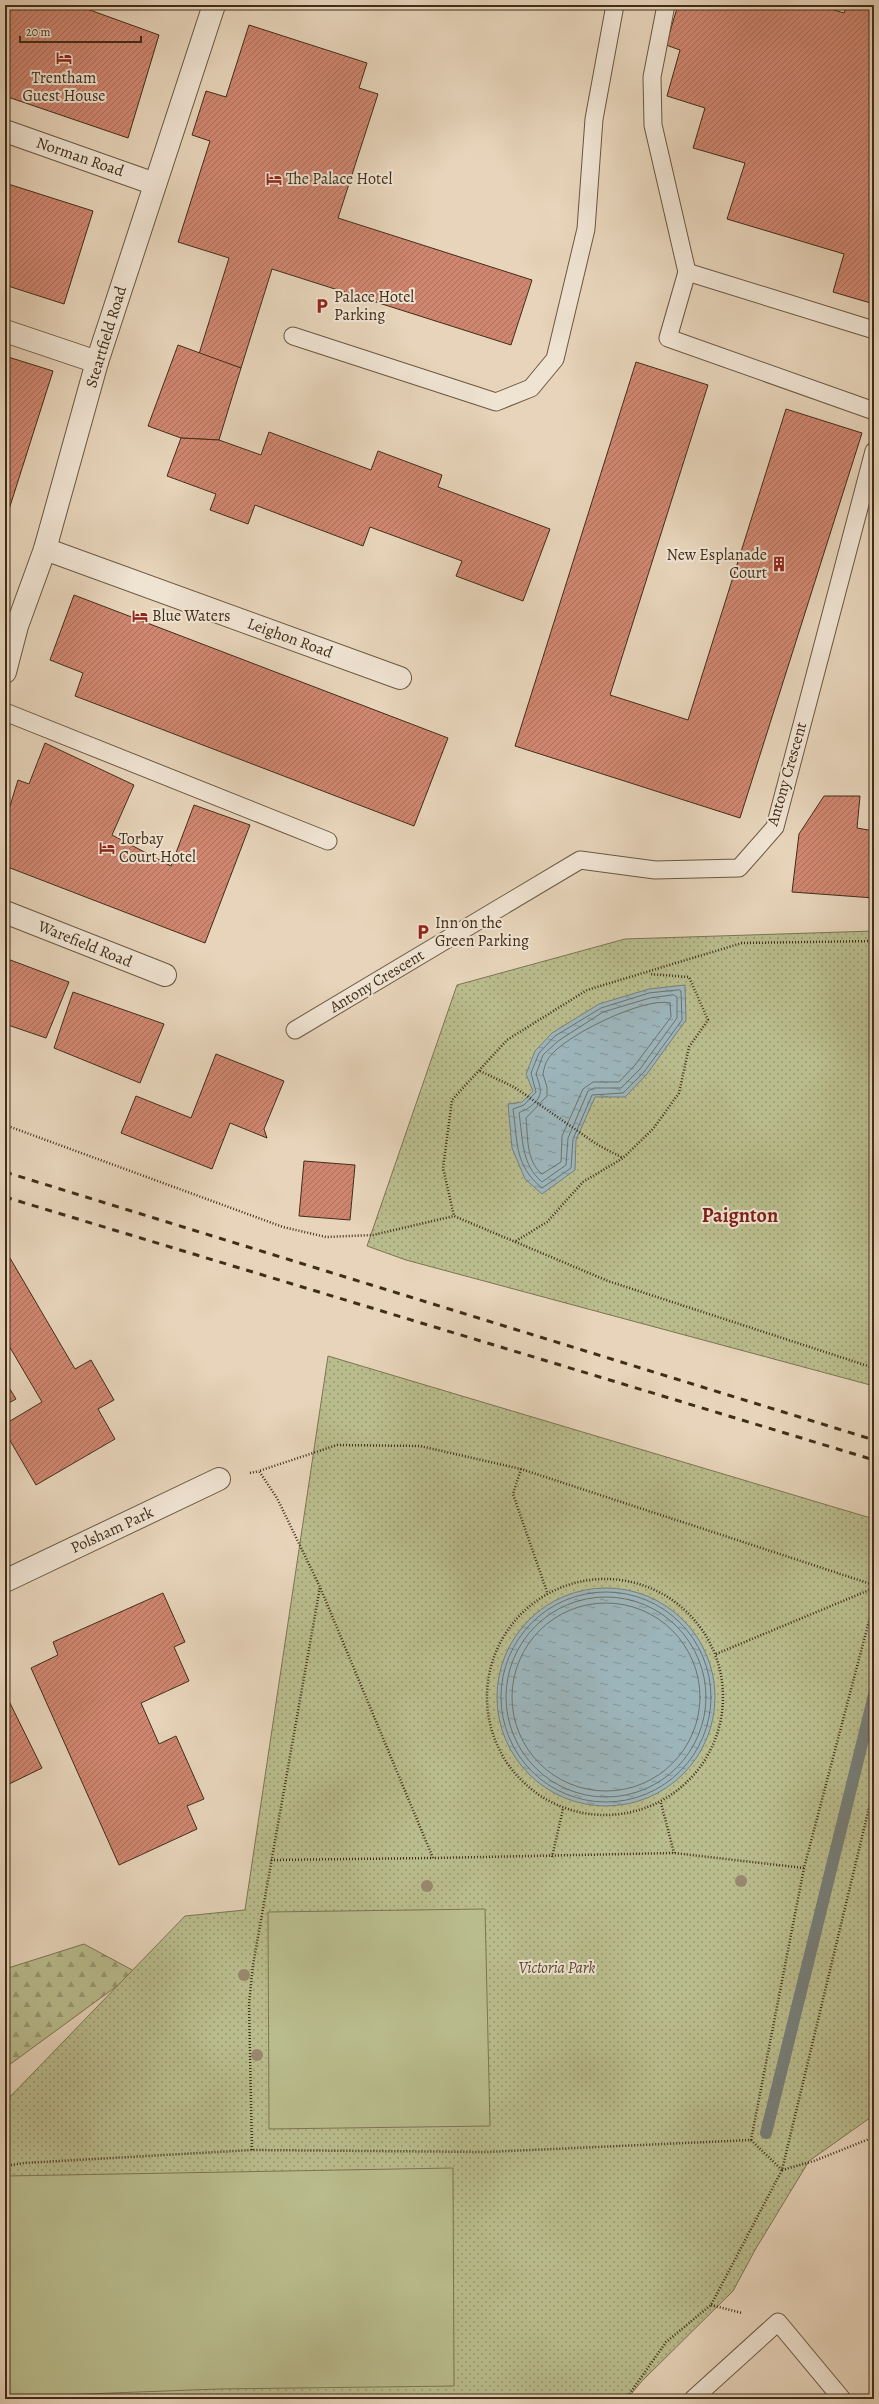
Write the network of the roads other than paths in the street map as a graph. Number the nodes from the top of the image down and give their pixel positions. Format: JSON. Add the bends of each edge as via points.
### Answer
{"nodes":[{"id":1,"x":615,"y":5,"type":"edge"},
{"id":2,"x":666,"y":5,"type":"edge"},
{"id":3,"x":209,"y":6,"type":"edge"},
{"id":4,"x":5,"y":131,"type":"edge"},
{"id":5,"x":155,"y":184,"type":"junction"},
{"id":6,"x":687,"y":272,"type":"junction"},
{"id":7,"x":874,"y":330,"type":"edge"},
{"id":8,"x":5,"y":331,"type":"edge"},
{"id":9,"x":293,"y":336,"type":"dead end"},
{"id":10,"x":97,"y":362,"type":"junction"},
{"id":11,"x":874,"y":411,"type":"edge"},
{"id":12,"x":874,"y":451,"type":"edge"},
{"id":13,"x":45,"y":549,"type":"junction"},
{"id":14,"x":11,"y":624,"type":"edge"},
{"id":15,"x":5,"y":672,"type":"edge"},
{"id":16,"x":400,"y":678,"type":"dead end"},
{"id":17,"x":5,"y":712,"type":"edge"},
{"id":18,"x":328,"y":841,"type":"dead end"},
{"id":19,"x":5,"y":912,"type":"edge"},
{"id":20,"x":165,"y":975,"type":"dead end"},
{"id":21,"x":295,"y":1030,"type":"dead end"},
{"id":22,"x":219,"y":1479,"type":"dead end"},
{"id":23,"x":5,"y":1581,"type":"edge"},
{"id":24,"x":694,"y":2399,"type":"edge"},
{"id":25,"x":842,"y":2399,"type":"edge"}],
"edges":[{"from":1,"to":9,"type":"lane","via":[[594,119],[586,229],[555,359],[530,388],[496,402]]},
{"from":2,"to":6,"type":"lane","via":[[652,76],[652,125]]},
{"from":3,"to":5,"type":"street","name":"Steartfield Road"},
{"from":4,"to":5,"type":"street","name":"Norman Road"},
{"from":5,"to":10,"type":"street","name":"Steartfield Road"},
{"from":6,"to":7,"type":"lane"},
{"from":6,"to":11,"type":"lane","via":[[668,338]]},
{"from":8,"to":10,"type":"street"},
{"from":10,"to":13,"type":"street","name":"Steartfield Road"},
{"from":12,"to":21,"type":"lane","name":"Antony Crescent","via":[[775,827],[739,868],[655,870],[580,860]]},
{"from":13,"to":14,"type":"street","name":"Steartfield Road"},
{"from":13,"to":16,"type":"street","name":"Leighon Road"},
{"from":14,"to":15,"type":"street","name":"Steartfield Road"},
{"from":17,"to":18,"type":"lane"},
{"from":19,"to":20,"type":"street","name":"Warefield Road"},
{"from":22,"to":23,"type":"street","name":"Polsham Park"},
{"from":24,"to":25,"type":"lane","via":[[778,2322]]}]}
